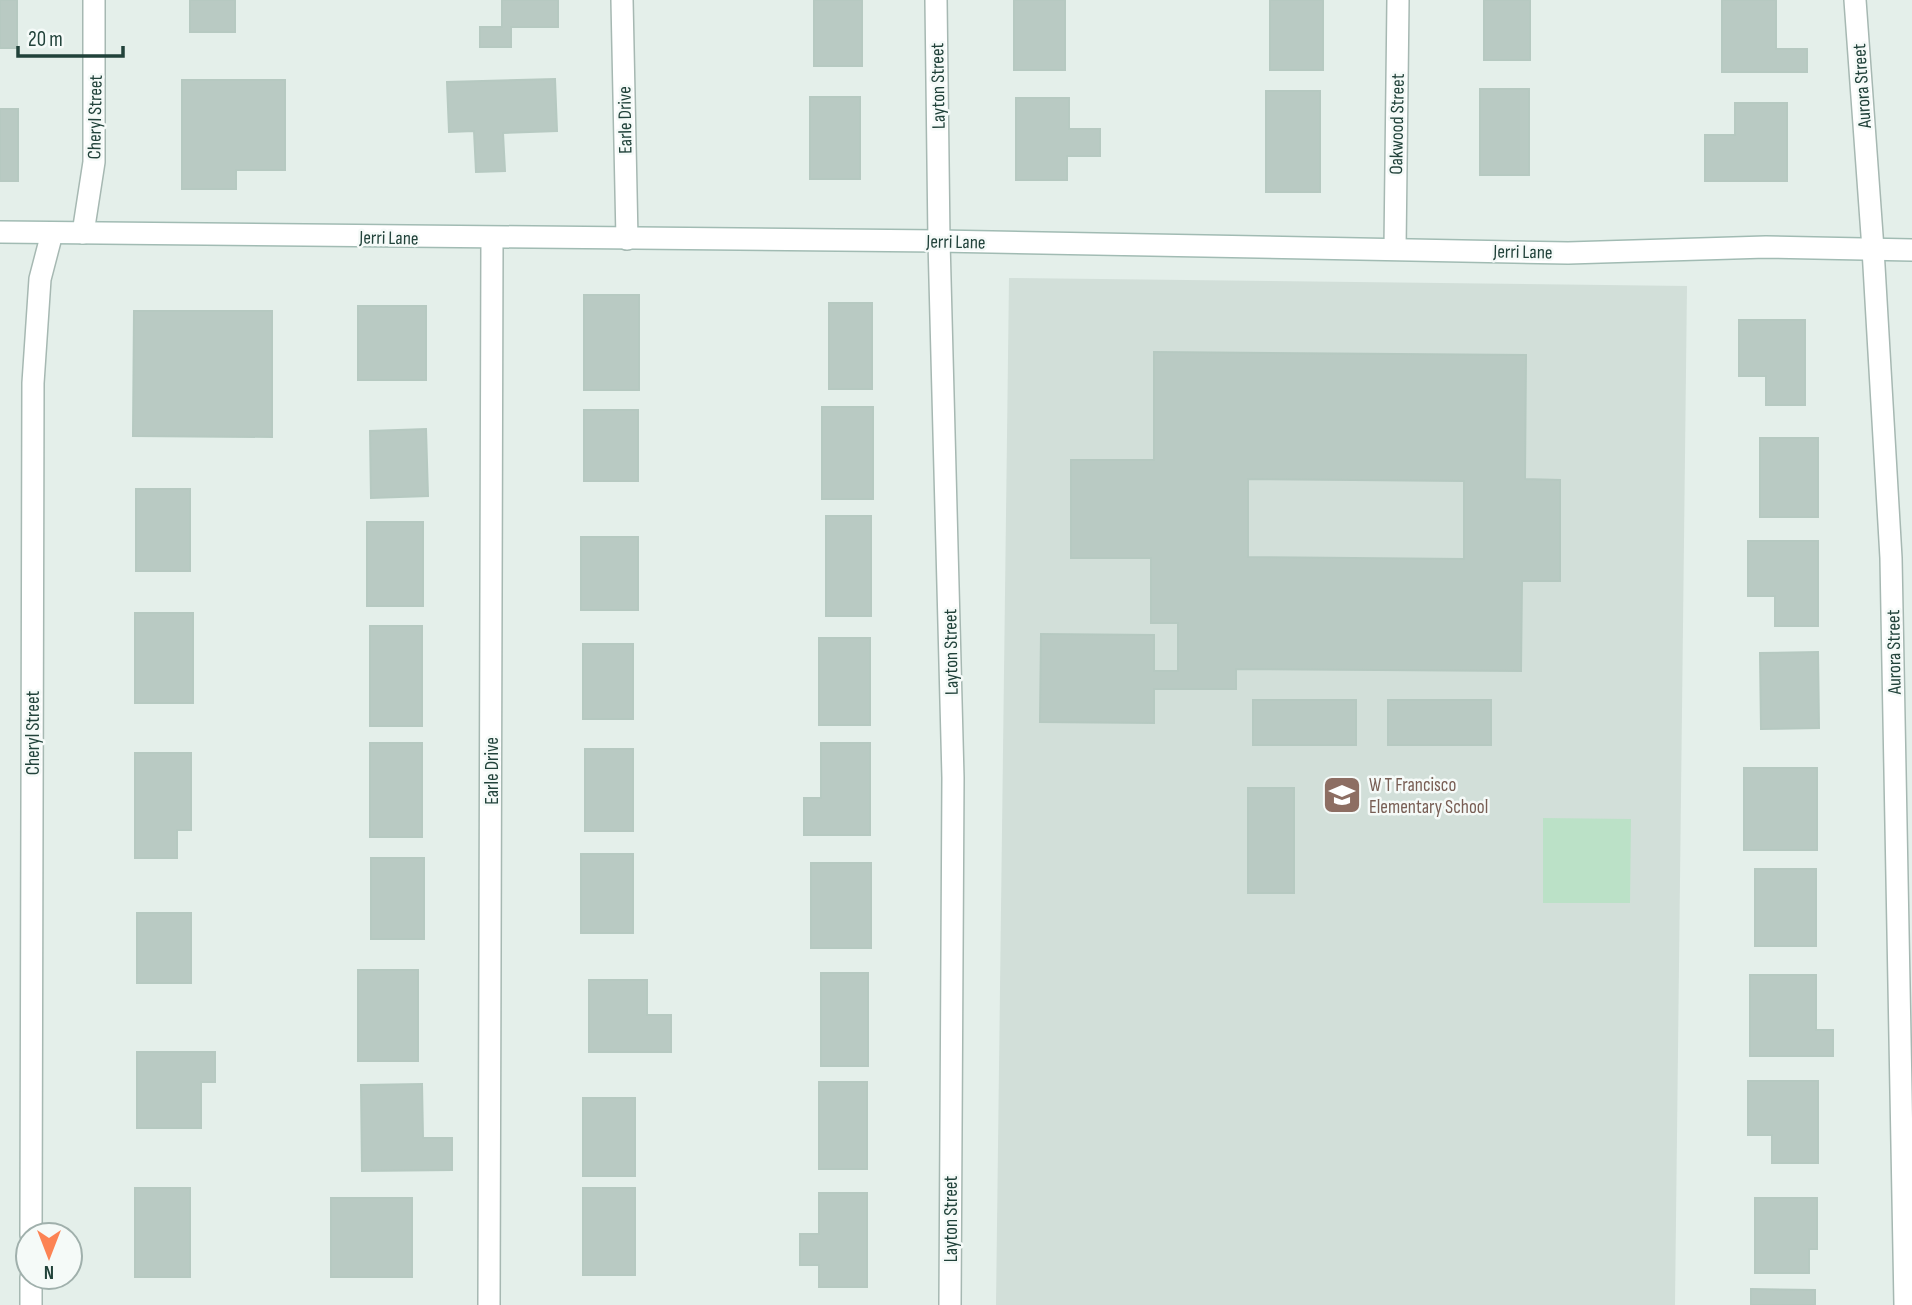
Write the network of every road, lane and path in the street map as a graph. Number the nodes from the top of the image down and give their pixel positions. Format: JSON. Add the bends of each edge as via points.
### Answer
{"nodes":[{"id":1,"x":94,"y":0,"type":"edge"},
{"id":2,"x":622,"y":0,"type":"edge"},
{"id":3,"x":936,"y":0,"type":"edge"},
{"id":4,"x":1398,"y":0,"type":"edge"},
{"id":5,"x":1855,"y":0,"type":"edge"},
{"id":6,"x":0,"y":232,"type":"edge"},
{"id":7,"x":52,"y":233,"type":"junction"},
{"id":8,"x":83,"y":233,"type":"junction"},
{"id":9,"x":492,"y":238,"type":"junction"},
{"id":10,"x":626,"y":239,"type":"junction"},
{"id":11,"x":939,"y":241,"type":"junction"},
{"id":12,"x":1395,"y":248,"type":"junction"},
{"id":13,"x":1873,"y":249,"type":"junction"},
{"id":14,"x":1912,"y":250,"type":"edge"},
{"id":15,"x":31,"y":1221,"type":"edge"},
{"id":16,"x":489,"y":1305,"type":"edge"},
{"id":17,"x":950,"y":1305,"type":"edge"},
{"id":18,"x":1905,"y":1305,"type":"edge"}],
"edges":[{"from":1,"to":8,"type":"street","name":"Cheryl Street","via":[[94,162]]},
{"from":2,"to":10,"type":"street","name":"Earle Drive"},
{"from":3,"to":11,"type":"street","name":"Layton Street"},
{"from":4,"to":12,"type":"street","name":"Oakwood Street"},
{"from":5,"to":13,"type":"street","name":"Aurora Street"},
{"from":6,"to":7,"type":"street","name":"Jerri Lane"},
{"from":7,"to":8,"type":"street","name":"Jerri Lane"},
{"from":7,"to":15,"type":"street","name":"Cheryl Street","via":[[40,279],[33,383]]},
{"from":8,"to":9,"type":"street","name":"Jerri Lane"},
{"from":9,"to":10,"type":"street","name":"Jerri Lane"},
{"from":9,"to":16,"type":"street","name":"Earle Drive"},
{"from":10,"to":11,"type":"street","name":"Jerri Lane"},
{"from":11,"to":12,"type":"street","name":"Jerri Lane"},
{"from":11,"to":17,"type":"street","name":"Layton Street","via":[[953,778]]},
{"from":12,"to":13,"type":"street","name":"Jerri Lane","via":[[1568,253]]},
{"from":13,"to":14,"type":"street","name":"Jerri Lane"},
{"from":13,"to":18,"type":"street","name":"Aurora Street","via":[[1891,558]]}]}
